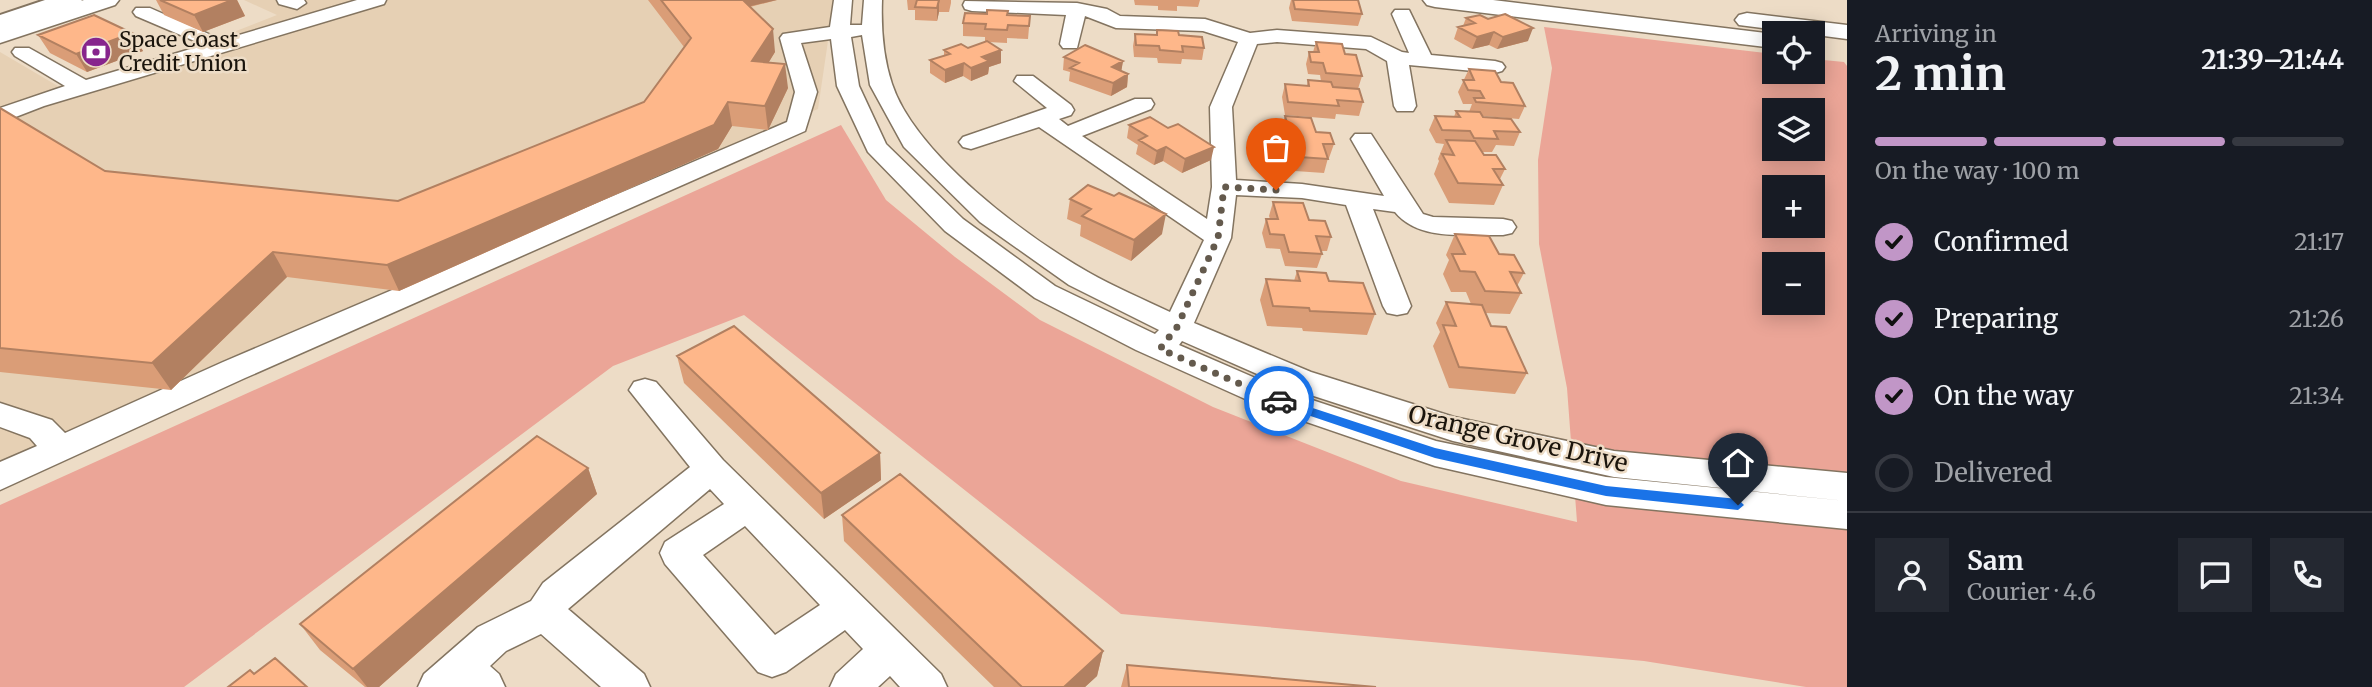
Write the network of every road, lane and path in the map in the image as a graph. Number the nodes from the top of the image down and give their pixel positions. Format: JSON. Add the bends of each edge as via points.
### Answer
{"nodes":[{"id":1,"x":16,"y":0,"type":"edge"},
{"id":2,"x":70,"y":0,"type":"edge"},
{"id":3,"x":107,"y":0,"type":"edge"},
{"id":4,"x":377,"y":0,"type":"edge"},
{"id":5,"x":843,"y":0,"type":"edge"},
{"id":6,"x":1436,"y":0,"type":"edge"},
{"id":7,"x":1576,"y":0,"type":"edge"},
{"id":8,"x":1462,"y":1,"type":"edge"},
{"id":9,"x":0,"y":5,"type":"edge"},
{"id":10,"x":972,"y":5,"type":"dead end"},
{"id":11,"x":1099,"y":6,"type":"edge"},
{"id":12,"x":1077,"y":9,"type":"junction"},
{"id":13,"x":143,"y":12,"type":"dead end"},
{"id":14,"x":872,"y":14,"type":"edge"},
{"id":15,"x":1402,"y":14,"type":"dead end"},
{"id":16,"x":0,"y":23,"type":"edge"},
{"id":17,"x":841,"y":32,"type":"junction"},
{"id":18,"x":1847,"y":32,"type":"edge"},
{"id":19,"x":0,"y":36,"type":"edge"},
{"id":20,"x":204,"y":39,"type":"dead end"},
{"id":21,"x":1249,"y":39,"type":"junction"},
{"id":22,"x":1762,"y":39,"type":"edge"},
{"id":23,"x":1070,"y":44,"type":"dead end"},
{"id":24,"x":1825,"y":46,"type":"edge"},
{"id":25,"x":1847,"y":49,"type":"edge"},
{"id":26,"x":22,"y":52,"type":"dead end"},
{"id":27,"x":1397,"y":58,"type":"junction"},
{"id":28,"x":1423,"y":61,"type":"junction"},
{"id":29,"x":1495,"y":67,"type":"dead end"},
{"id":30,"x":880,"y":80,"type":"junction"},
{"id":31,"x":1026,"y":81,"type":"dead end"},
{"id":32,"x":848,"y":86,"type":"junction"},
{"id":33,"x":83,"y":87,"type":"junction"},
{"id":34,"x":1143,"y":104,"type":"dead end"},
{"id":35,"x":1405,"y":106,"type":"dead end"},
{"id":36,"x":0,"y":116,"type":"edge"},
{"id":37,"x":1042,"y":118,"type":"junction"},
{"id":38,"x":1065,"y":135,"type":"junction"},
{"id":39,"x":1363,"y":139,"type":"dead end"},
{"id":40,"x":971,"y":142,"type":"dead end"},
{"id":41,"x":1224,"y":187,"type":"junction"},
{"id":42,"x":1356,"y":199,"type":"junction"},
{"id":43,"x":1403,"y":206,"type":"junction"},
{"id":44,"x":1503,"y":227,"type":"dead end"},
{"id":45,"x":1218,"y":238,"type":"junction"},
{"id":46,"x":1398,"y":306,"type":"dead end"},
{"id":47,"x":1169,"y":338,"type":"junction"},
{"id":48,"x":645,"y":390,"type":"dead end"},
{"id":49,"x":0,"y":415,"type":"edge"},
{"id":50,"x":60,"y":450,"type":"junction"},
{"id":51,"x":712,"y":469,"type":"junction"},
{"id":52,"x":0,"y":477,"type":"edge"},
{"id":53,"x":1847,"y":487,"type":"edge"},
{"id":54,"x":749,"y":505,"type":"junction"},
{"id":55,"x":1847,"y":515,"type":"edge"},
{"id":56,"x":848,"y":607,"type":"junction"},
{"id":57,"x":545,"y":613,"type":"junction"},
{"id":58,"x":889,"y":651,"type":"junction"},
{"id":59,"x":462,"y":680,"type":"edge"},
{"id":60,"x":630,"y":687,"type":"edge"},
{"id":61,"x":850,"y":687,"type":"edge"},
{"id":62,"x":927,"y":687,"type":"edge"}],
"edges":[{"from":1,"to":9,"type":"highway"},
{"from":2,"to":16,"type":"highway"},
{"from":3,"to":19,"type":"main road"},
{"from":4,"to":33,"type":"street"},
{"from":5,"to":17,"type":"street","name":"Orange Grove Drive"},
{"from":6,"to":8,"type":"main road"},
{"from":7,"to":18,"type":"main road"},
{"from":8,"to":22,"type":"main road"},
{"from":10,"to":12,"type":"street"},
{"from":11,"to":12,"type":"street"},
{"from":11,"to":21,"type":"street","via":[[1116,22],[1205,25]]},
{"from":12,"to":23,"type":"street"},
{"from":13,"to":20,"type":"street"},
{"from":14,"to":17,"type":"street"},
{"from":14,"to":30,"type":"street","name":"Orange Grove Drive"},
{"from":15,"to":28,"type":"street"},
{"from":17,"to":32,"type":"street","name":"Orange Grove Drive"},
{"from":17,"to":50,"type":"street","via":[[790,38],[806,92],[797,126]]},
{"from":21,"to":27,"type":"street","via":[[1277,36],[1371,43]]},
{"from":21,"to":41,"type":"street","via":[[1221,107]]},
{"from":24,"to":25,"type":"main road"},
{"from":26,"to":33,"type":"street"},
{"from":27,"to":28,"type":"street"},
{"from":27,"to":35,"type":"street"},
{"from":28,"to":29,"type":"street"},
{"from":30,"to":32,"type":"street"},
{"from":30,"to":47,"type":"street","name":"Orange Grove Drive","via":[[912,142],[989,216]]},
{"from":31,"to":37,"type":"street","via":[[1063,110]]},
{"from":32,"to":47,"type":"street","name":"Orange Grove Drive","via":[[876,147],[954,225],[1045,292]]},
{"from":33,"to":36,"type":"street"},
{"from":34,"to":38,"type":"street"},
{"from":37,"to":38,"type":"street"},
{"from":37,"to":40,"type":"street"},
{"from":38,"to":45,"type":"street"},
{"from":39,"to":43,"type":"street"},
{"from":41,"to":42,"type":"street"},
{"from":41,"to":45,"type":"street"},
{"from":42,"to":43,"type":"street"},
{"from":42,"to":46,"type":"street"},
{"from":43,"to":44,"type":"street","via":[[1414,219],[1430,225]]},
{"from":45,"to":47,"type":"street"},
{"from":47,"to":53,"type":"street","name":"Orange Grove Drive","via":[[1453,429],[1614,464]]},
{"from":47,"to":55,"type":"street","name":"Orange Grove Drive","via":[[1274,399],[1435,453],[1606,491]]},
{"from":48,"to":51,"type":"street"},
{"from":49,"to":50,"type":"street","via":[[41,429]]},
{"from":50,"to":52,"type":"street"},
{"from":51,"to":54,"type":"street"},
{"from":51,"to":57,"type":"street","via":[[556,595]]},
{"from":54,"to":56,"type":"street"},
{"from":54,"to":56,"type":"street","via":[[678,553],[772,659]]},
{"from":56,"to":58,"type":"street"},
{"from":57,"to":59,"type":"street","via":[[492,639]]},
{"from":57,"to":60,"type":"street"},
{"from":58,"to":61,"type":"street"},
{"from":58,"to":62,"type":"street"}]}
